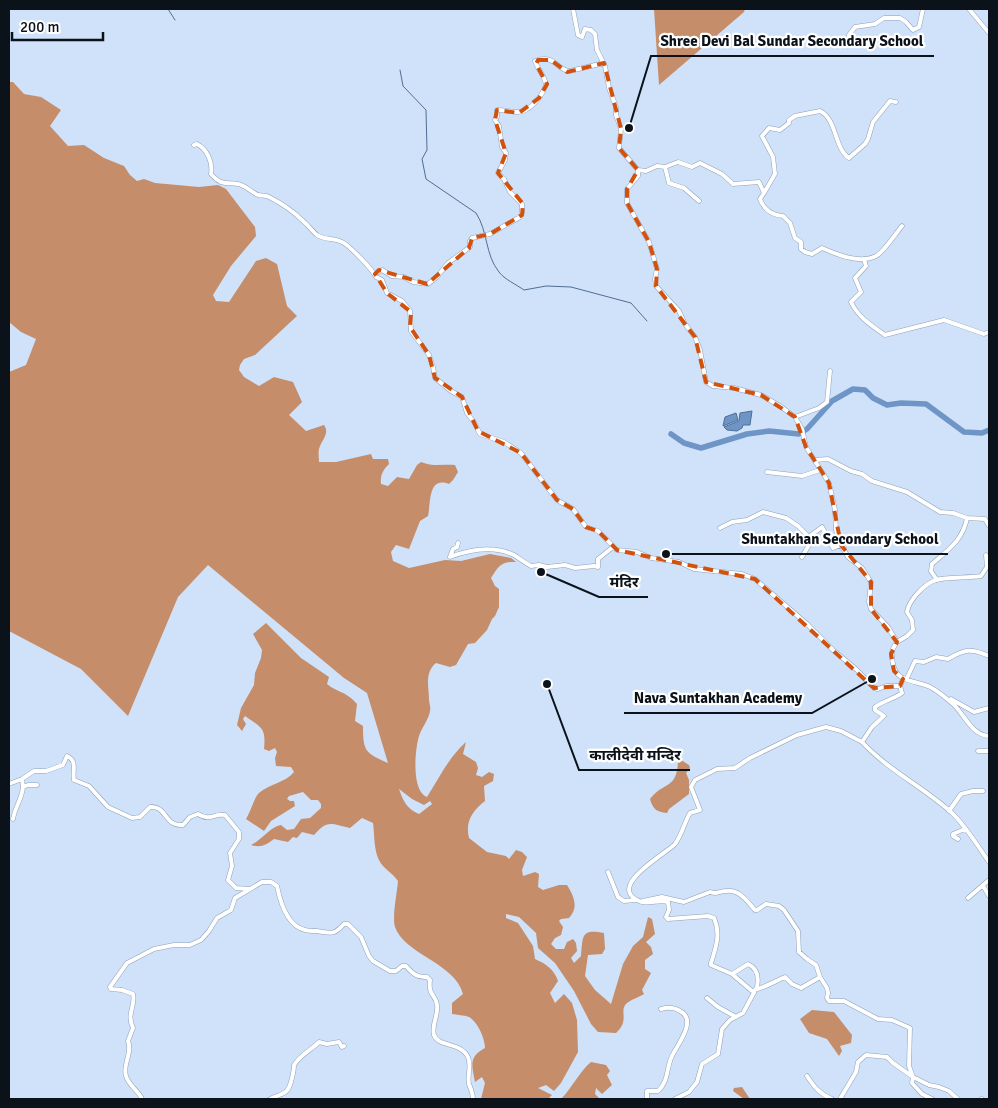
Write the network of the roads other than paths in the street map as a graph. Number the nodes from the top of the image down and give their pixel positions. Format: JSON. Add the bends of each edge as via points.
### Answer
{"nodes":[{"id":1,"x":573,"y":9,"type":"edge"},
{"id":2,"x":923,"y":9,"type":"edge"},
{"id":3,"x":969,"y":9,"type":"edge"},
{"id":4,"x":989,"y":33,"type":"edge"},
{"id":5,"x":851,"y":45,"type":"dead end"},
{"id":6,"x":604,"y":63,"type":"junction"},
{"id":7,"x":896,"y":102,"type":"dead end"},
{"id":8,"x":194,"y":145,"type":"dead end"},
{"id":9,"x":664,"y":167,"type":"junction"},
{"id":10,"x":638,"y":170,"type":"junction"},
{"id":11,"x":764,"y":192,"type":"junction"},
{"id":12,"x":700,"y":201,"type":"dead end"},
{"id":13,"x":902,"y":226,"type":"dead end"},
{"id":14,"x":864,"y":259,"type":"junction"},
{"id":15,"x":374,"y":274,"type":"junction"},
{"id":16,"x":989,"y":332,"type":"edge"},
{"id":17,"x":830,"y":371,"type":"dead end"},
{"id":18,"x":795,"y":417,"type":"junction"},
{"id":19,"x":815,"y":460,"type":"junction"},
{"id":20,"x":820,"y":470,"type":"junction"},
{"id":21,"x":767,"y":472,"type":"dead end"},
{"id":22,"x":967,"y":518,"type":"junction"},
{"id":23,"x":989,"y":526,"type":"edge"},
{"id":24,"x":720,"y":528,"type":"dead end"},
{"id":25,"x":809,"y":536,"type":"junction"},
{"id":26,"x":458,"y":543,"type":"dead end"},
{"id":27,"x":841,"y":545,"type":"junction"},
{"id":28,"x":613,"y":547,"type":"junction"},
{"id":29,"x":986,"y":555,"type":"dead end"},
{"id":30,"x":802,"y":557,"type":"dead end"},
{"id":31,"x":937,"y":580,"type":"junction"},
{"id":32,"x":897,"y":642,"type":"junction"},
{"id":33,"x":989,"y":656,"type":"edge"},
{"id":34,"x":903,"y":679,"type":"junction"},
{"id":35,"x":900,"y":686,"type":"junction"},
{"id":36,"x":940,"y":694,"type":"junction"},
{"id":37,"x":989,"y":708,"type":"edge"},
{"id":38,"x":989,"y":736,"type":"edge"},
{"id":39,"x":862,"y":742,"type":"junction"},
{"id":40,"x":978,"y":751,"type":"dead end"},
{"id":41,"x":989,"y":752,"type":"edge"},
{"id":42,"x":22,"y":779,"type":"junction"},
{"id":43,"x":9,"y":784,"type":"edge"},
{"id":44,"x":38,"y":785,"type":"dead end"},
{"id":45,"x":24,"y":787,"type":"junction"},
{"id":46,"x":982,"y":791,"type":"dead end"},
{"id":47,"x":949,"y":811,"type":"junction"},
{"id":48,"x":12,"y":819,"type":"dead end"},
{"id":49,"x":965,"y":829,"type":"junction"},
{"id":50,"x":958,"y":839,"type":"dead end"},
{"id":51,"x":989,"y":862,"type":"edge"},
{"id":52,"x":608,"y":872,"type":"dead end"},
{"id":53,"x":989,"y":880,"type":"edge"},
{"id":54,"x":983,"y":886,"type":"junction"},
{"id":55,"x":254,"y":888,"type":"junction"},
{"id":56,"x":989,"y":896,"type":"edge"},
{"id":57,"x":968,"y":898,"type":"dead end"},
{"id":58,"x":638,"y":901,"type":"junction"},
{"id":59,"x":732,"y":974,"type":"junction"},
{"id":60,"x":820,"y":977,"type":"junction"},
{"id":61,"x":755,"y":990,"type":"junction"},
{"id":62,"x":707,"y":998,"type":"dead end"},
{"id":63,"x":661,"y":1008,"type":"dead end"},
{"id":64,"x":736,"y":1018,"type":"junction"},
{"id":65,"x":344,"y":1046,"type":"dead end"},
{"id":66,"x":807,"y":1076,"type":"dead end"},
{"id":67,"x":913,"y":1077,"type":"junction"},
{"id":68,"x":142,"y":1099,"type":"edge"},
{"id":69,"x":270,"y":1099,"type":"edge"},
{"id":70,"x":473,"y":1099,"type":"edge"},
{"id":71,"x":647,"y":1099,"type":"edge"},
{"id":72,"x":675,"y":1099,"type":"edge"},
{"id":73,"x":832,"y":1099,"type":"edge"},
{"id":74,"x":840,"y":1099,"type":"edge"},
{"id":75,"x":932,"y":1099,"type":"edge"},
{"id":76,"x":958,"y":1099,"type":"edge"}],
"edges":[{"from":1,"to":6,"type":"street","via":[[578,35],[582,37],[586,29],[595,34],[597,50]]},
{"from":2,"to":5,"type":"street","via":[[917,29],[913,30],[900,18],[884,18],[875,24],[855,27],[849,35]]},
{"from":3,"to":4,"type":"street"},
{"from":6,"to":10,"type":"street","via":[[621,129],[619,148]]},
{"from":6,"to":15,"type":"street","via":[[570,72],[551,60],[535,61],[546,85],[539,98],[520,113],[497,110],[495,120],[506,153],[498,173],[522,204],[520,217],[490,234],[472,238],[470,247],[448,262],[428,284],[392,276],[382,270]]},
{"from":7,"to":11,"type":"street","via":[[890,101],[885,106],[873,122],[865,144],[849,158],[823,112],[795,116],[780,130],[769,128],[762,136],[773,157],[775,174]]},
{"from":8,"to":15,"type":"street","via":[[202,146],[211,162],[211,174],[219,181],[240,184],[258,195],[267,195],[325,240],[342,242]]},
{"from":9,"to":10,"type":"street"},
{"from":9,"to":11,"type":"street","via":[[678,162],[692,167],[700,163],[722,174],[733,184],[759,182]]},
{"from":9,"to":12,"type":"street","via":[[670,183],[684,188]]},
{"from":10,"to":18,"type":"street","via":[[638,176],[627,189],[627,203],[649,242],[658,269],[656,286],[679,311],[695,336],[706,382],[761,395]]},
{"from":11,"to":14,"type":"street","via":[[760,199],[762,206],[790,223],[805,252],[812,254],[822,248],[842,256]]},
{"from":13,"to":14,"type":"street","via":[[878,256]]},
{"from":14,"to":16,"type":"street","via":[[866,266],[855,278],[861,292],[850,302],[854,310],[885,335],[944,320],[984,334]]},
{"from":15,"to":28,"type":"street","via":[[382,280],[387,293],[402,301],[410,311],[411,331],[429,355],[435,378],[462,397],[478,432],[521,453],[557,500],[573,509],[586,527],[598,531]]},
{"from":17,"to":18,"type":"street","via":[[827,402]]},
{"from":18,"to":19,"type":"street"},
{"from":19,"to":20,"type":"street"},
{"from":19,"to":22,"type":"street","via":[[828,459],[872,481],[907,492],[940,512]]},
{"from":20,"to":21,"type":"street","via":[[802,476]]},
{"from":20,"to":27,"type":"street","via":[[829,483]]},
{"from":22,"to":23,"type":"street","via":[[985,519]]},
{"from":22,"to":31,"type":"street","via":[[964,531],[953,546],[932,564],[931,571]]},
{"from":24,"to":25,"type":"street","via":[[763,512],[786,518]]},
{"from":25,"to":27,"type":"street","via":[[822,527],[833,548]]},
{"from":25,"to":30,"type":"street","via":[[809,545]]},
{"from":26,"to":28,"type":"street","via":[[450,557],[486,548],[515,555],[531,566],[575,568],[598,567],[598,560]]},
{"from":27,"to":32,"type":"street","via":[[848,557],[862,568],[870,582],[871,609]]},
{"from":28,"to":35,"type":"street","via":[[679,562],[694,569],[742,574],[755,579],[874,688]]},
{"from":29,"to":31,"type":"street","via":[[987,567],[981,576]]},
{"from":31,"to":32,"type":"street","via":[[911,602],[907,612],[913,630]]},
{"from":32,"to":34,"type":"street","via":[[891,654],[894,671]]},
{"from":33,"to":34,"type":"street","via":[[976,650],[961,652],[948,659],[936,657],[924,662],[915,661],[908,678]]},
{"from":34,"to":35,"type":"street"},
{"from":34,"to":36,"type":"street","via":[[928,686]]},
{"from":35,"to":39,"type":"street","via":[[902,693],[874,707],[884,716]]},
{"from":36,"to":37,"type":"street","via":[[974,712]]},
{"from":36,"to":38,"type":"street","via":[[982,735]]},
{"from":39,"to":47,"type":"street","via":[[873,754]]},
{"from":39,"to":58,"type":"street","via":[[826,727],[797,735],[735,768],[717,769],[695,780],[691,788],[700,810],[690,813],[674,846],[634,878],[630,891]]},
{"from":40,"to":41,"type":"street"},
{"from":42,"to":43,"type":"street"},
{"from":42,"to":45,"type":"street"},
{"from":42,"to":55,"type":"street","via":[[34,771],[63,765],[67,756],[75,763],[74,780],[89,786],[108,807],[132,818],[140,817],[155,806],[177,826],[198,814],[205,818],[225,815],[239,832],[239,839],[230,853],[232,866],[228,880],[236,888]]},
{"from":44,"to":45,"type":"street"},
{"from":45,"to":48,"type":"street"},
{"from":46,"to":47,"type":"street","via":[[961,794]]},
{"from":47,"to":49,"type":"street"},
{"from":49,"to":50,"type":"street","via":[[953,834]]},
{"from":49,"to":51,"type":"street"},
{"from":52,"to":58,"type":"street","via":[[618,897],[624,901]]},
{"from":53,"to":54,"type":"street"},
{"from":54,"to":56,"type":"street"},
{"from":54,"to":57,"type":"street"},
{"from":55,"to":68,"type":"street","via":[[235,898],[231,910],[217,918],[201,940],[190,945],[174,944],[141,955],[127,963],[110,987],[134,997],[129,1017],[133,1028],[128,1041],[131,1047],[125,1075]]},
{"from":55,"to":70,"type":"street","via":[[262,882],[277,886],[285,911],[299,928],[330,934],[348,924],[362,937],[369,956],[390,972],[406,966],[414,975],[430,980],[429,987],[437,1002],[438,1013],[434,1037],[456,1046],[468,1056]]},
{"from":58,"to":59,"type":"street","via":[[668,902],[668,919],[714,918],[718,945],[710,963]]},
{"from":58,"to":60,"type":"street","via":[[662,897],[684,902],[710,892],[715,894],[727,890],[740,893],[754,910],[766,904],[779,906],[798,931],[800,952],[816,965]]},
{"from":59,"to":61,"type":"street","via":[[752,991]]},
{"from":59,"to":61,"type":"street","via":[[746,964],[752,966],[758,982]]},
{"from":60,"to":61,"type":"street","via":[[801,988],[785,977]]},
{"from":60,"to":67,"type":"street","via":[[827,988],[826,998],[829,1001],[844,1001],[878,1019],[892,1020],[910,1028]]},
{"from":61,"to":64,"type":"street","via":[[743,1013]]},
{"from":62,"to":64,"type":"street"},
{"from":63,"to":71,"type":"street","via":[[682,1011],[686,1029],[671,1057],[665,1083],[658,1091],[647,1091]]},
{"from":64,"to":72,"type":"street","via":[[722,1030],[718,1054],[702,1064],[697,1082],[689,1092]]},
{"from":65,"to":69,"type":"street","via":[[339,1042],[319,1042],[312,1047],[294,1065],[287,1092]]},
{"from":66,"to":73,"type":"street","via":[[816,1089]]},
{"from":67,"to":74,"type":"street","via":[[887,1057],[866,1055],[858,1062],[856,1072]]},
{"from":67,"to":75,"type":"street","via":[[912,1083],[916,1088]]},
{"from":67,"to":76,"type":"street","via":[[928,1085],[939,1086]]}]}
